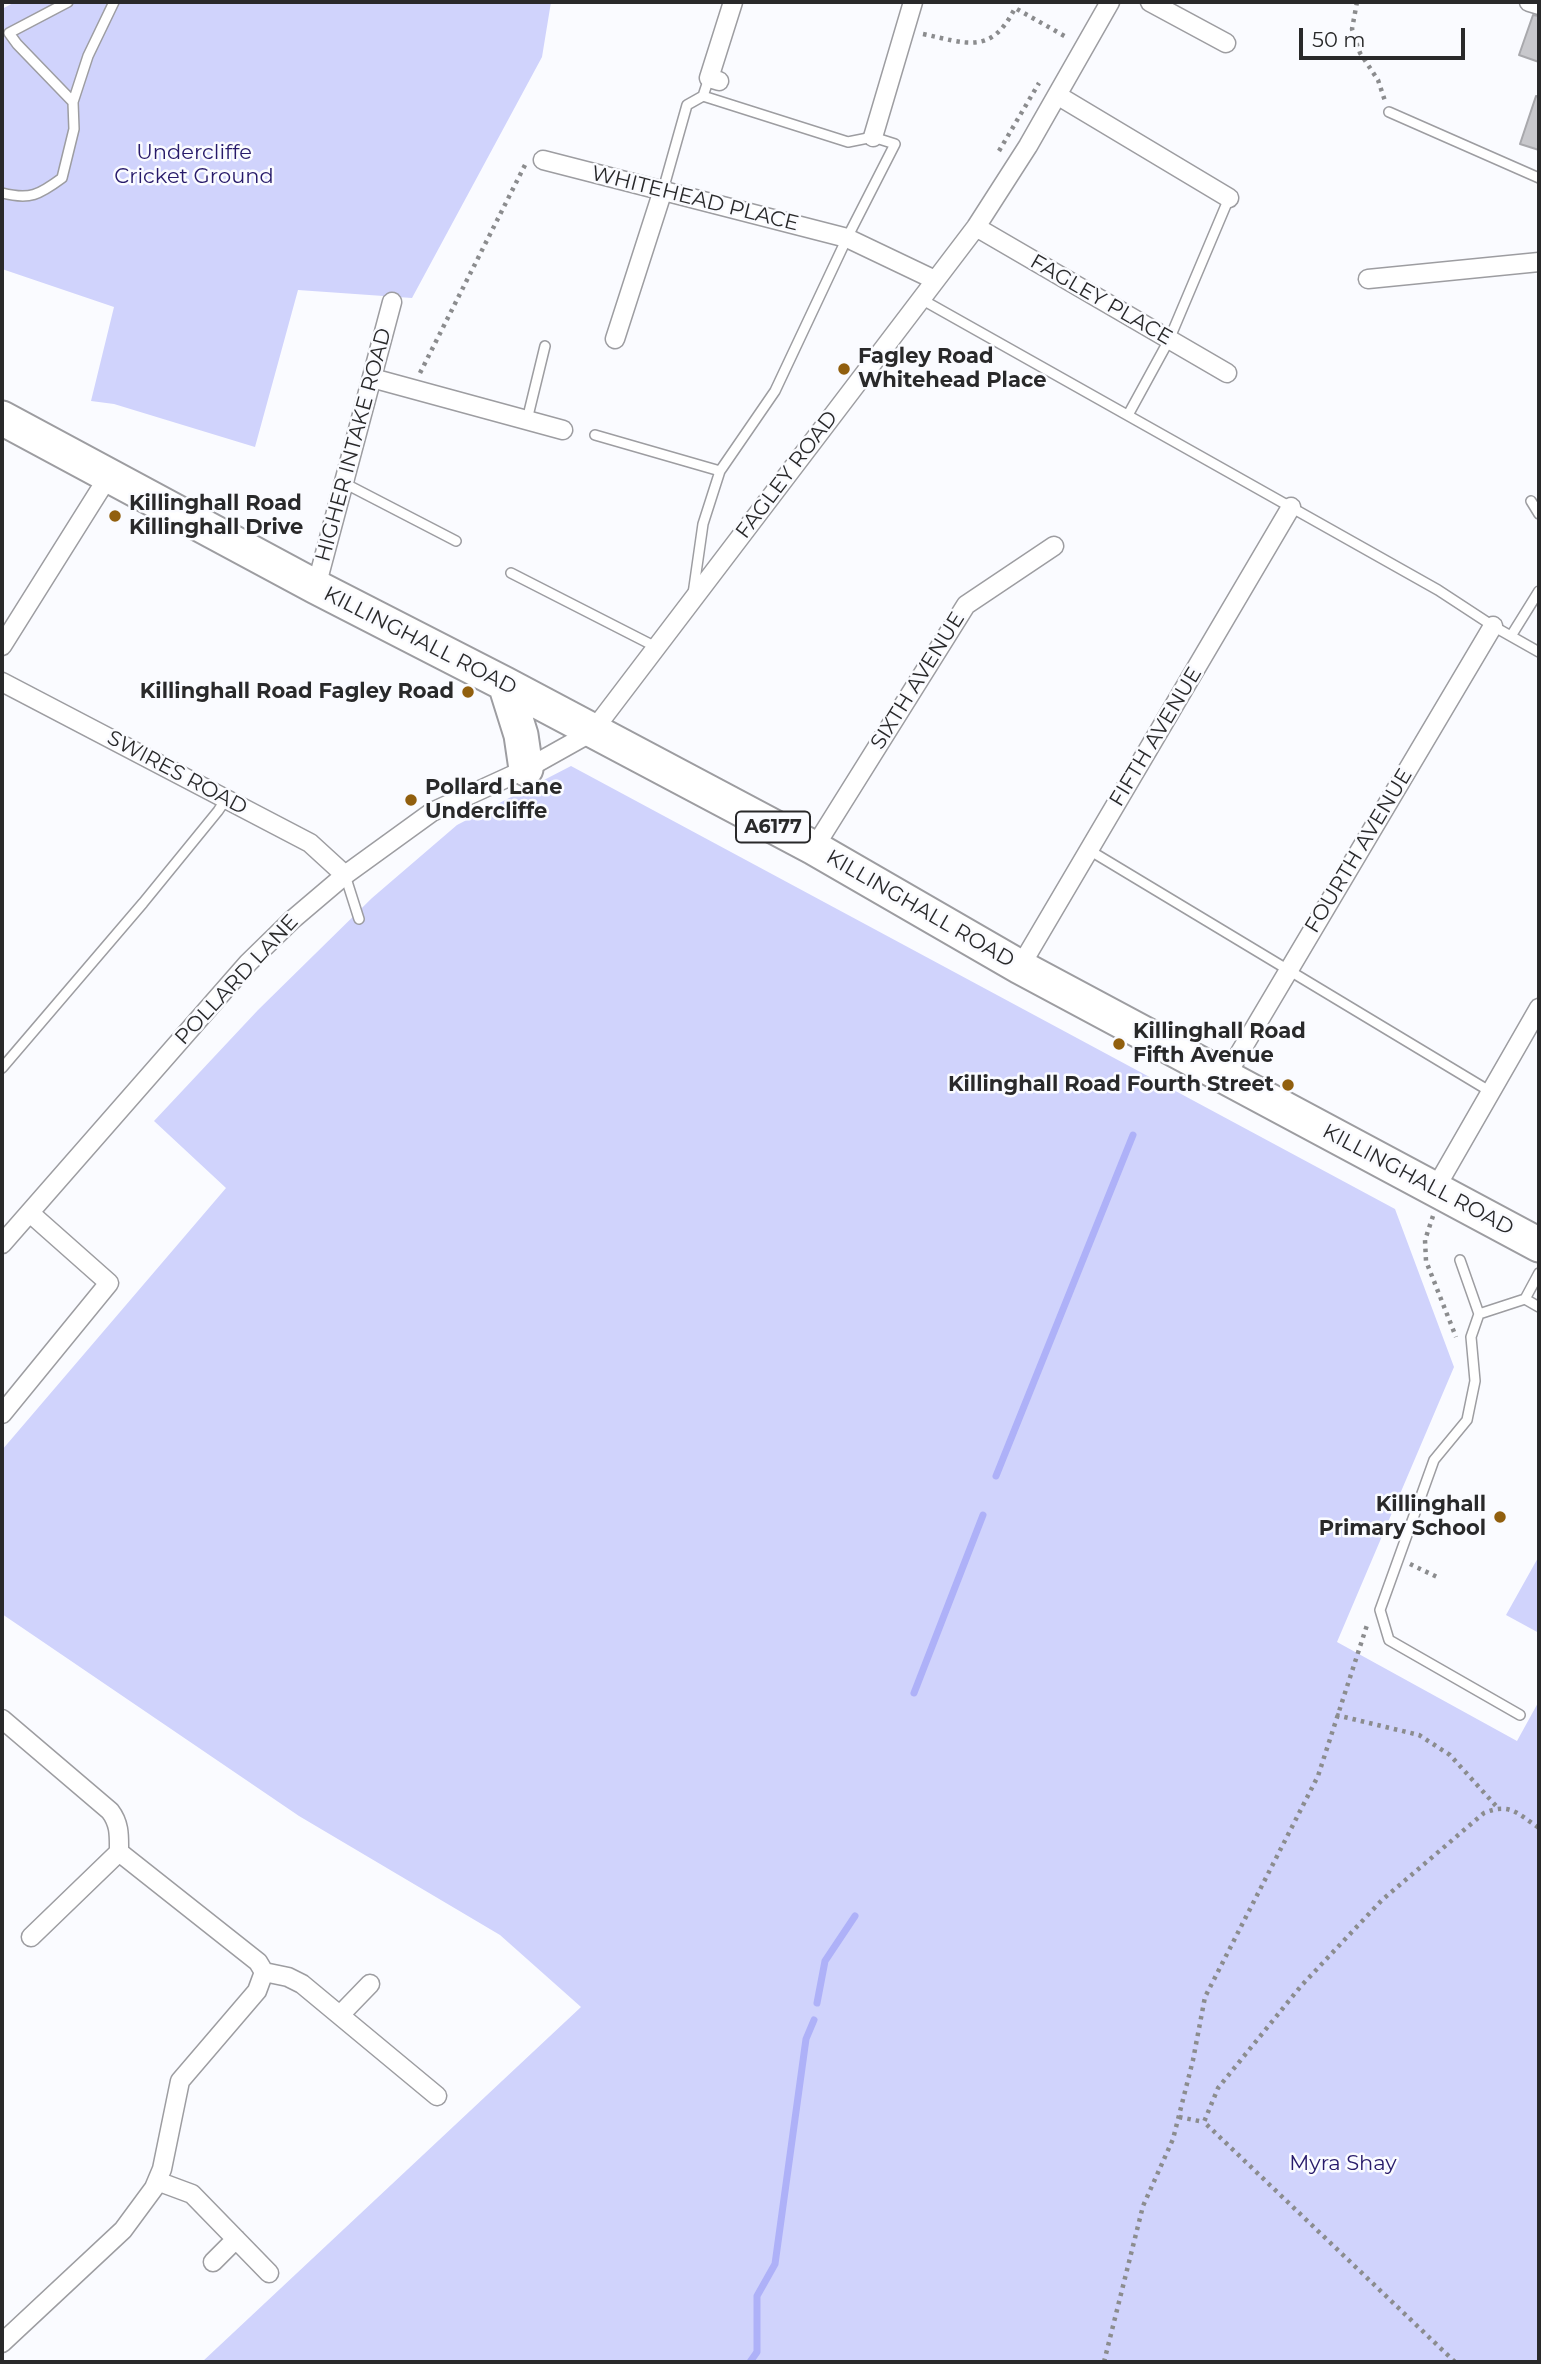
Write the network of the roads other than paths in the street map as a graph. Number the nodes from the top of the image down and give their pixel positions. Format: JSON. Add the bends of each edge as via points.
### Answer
{"nodes":[{"id":1,"x":68,"y":2,"type":"edge"},
{"id":2,"x":114,"y":2,"type":"edge"},
{"id":3,"x":733,"y":2,"type":"edge"},
{"id":4,"x":913,"y":2,"type":"edge"},
{"id":5,"x":1110,"y":2,"type":"edge"},
{"id":6,"x":1150,"y":2,"type":"edge"},
{"id":7,"x":1529,"y":2,"type":"edge"},
{"id":8,"x":1539,"y":5,"type":"edge"},
{"id":9,"x":1226,"y":43,"type":"dead end"},
{"id":10,"x":714,"y":80,"type":"joint"},
{"id":11,"x":1057,"y":95,"type":"junction"},
{"id":12,"x":703,"y":96,"type":"junction"},
{"id":13,"x":74,"y":102,"type":"junction"},
{"id":14,"x":1389,"y":112,"type":"road end"},
{"id":15,"x":873,"y":137,"type":"junction"},
{"id":16,"x":543,"y":160,"type":"road end"},
{"id":17,"x":1539,"y":178,"type":"edge"},
{"id":18,"x":663,"y":190,"type":"junction"},
{"id":19,"x":2,"y":193,"type":"edge"},
{"id":20,"x":1230,"y":198,"type":"joint"},
{"id":21,"x":976,"y":227,"type":"junction"},
{"id":22,"x":847,"y":238,"type":"junction"},
{"id":23,"x":1539,"y":262,"type":"edge"},
{"id":24,"x":1368,"y":279,"type":"dead end"},
{"id":25,"x":935,"y":280,"type":"junction"},
{"id":26,"x":921,"y":299,"type":"junction"},
{"id":27,"x":392,"y":302,"type":"dead end"},
{"id":28,"x":615,"y":339,"type":"dead end"},
{"id":29,"x":1169,"y":340,"type":"junction"},
{"id":30,"x":545,"y":346,"type":"dead end"},
{"id":31,"x":1227,"y":373,"type":"dead end"},
{"id":32,"x":372,"y":378,"type":"junction"},
{"id":33,"x":1128,"y":415,"type":"junction"},
{"id":34,"x":2,"y":418,"type":"edge"},
{"id":35,"x":527,"y":420,"type":"junction"},
{"id":36,"x":562,"y":429,"type":"dead end"},
{"id":37,"x":595,"y":435,"type":"dead end"},
{"id":38,"x":720,"y":471,"type":"junction"},
{"id":39,"x":108,"y":477,"type":"junction"},
{"id":40,"x":344,"y":483,"type":"junction"},
{"id":41,"x":1531,"y":501,"type":"dead end"},
{"id":42,"x":1291,"y":507,"type":"junction"},
{"id":43,"x":1539,"y":514,"type":"edge"},
{"id":44,"x":456,"y":541,"type":"dead end"},
{"id":45,"x":1054,"y":546,"type":"dead end"},
{"id":46,"x":511,"y":573,"type":"dead end"},
{"id":47,"x":316,"y":587,"type":"junction"},
{"id":48,"x":1539,"y":591,"type":"edge"},
{"id":49,"x":692,"y":599,"type":"junction"},
{"id":50,"x":1493,"y":626,"type":"junction"},
{"id":51,"x":1511,"y":636,"type":"junction"},
{"id":52,"x":2,"y":645,"type":"edge"},
{"id":53,"x":656,"y":647,"type":"junction"},
{"id":54,"x":1539,"y":652,"type":"edge"},
{"id":55,"x":2,"y":682,"type":"edge"},
{"id":56,"x":505,"y":684,"type":"junction"},
{"id":57,"x":592,"y":732,"type":"junction"},
{"id":58,"x":526,"y":769,"type":"junction"},
{"id":59,"x":226,"y":799,"type":"junction"},
{"id":60,"x":814,"y":848,"type":"junction"},
{"id":61,"x":1089,"y":850,"type":"junction"},
{"id":62,"x":345,"y":875,"type":"junction"},
{"id":63,"x":359,"y":919,"type":"dead end"},
{"id":64,"x":1020,"y":967,"type":"junction"},
{"id":65,"x":1289,"y":970,"type":"junction"},
{"id":66,"x":1539,"y":1008,"type":"edge"},
{"id":67,"x":2,"y":1068,"type":"edge"},
{"id":68,"x":1226,"y":1076,"type":"junction"},
{"id":69,"x":1491,"y":1092,"type":"junction"},
{"id":70,"x":1438,"y":1191,"type":"junction"},
{"id":71,"x":30,"y":1213,"type":"junction"},
{"id":72,"x":2,"y":1244,"type":"edge"},
{"id":73,"x":1539,"y":1245,"type":"edge"},
{"id":74,"x":1460,"y":1261,"type":"dead end"},
{"id":75,"x":1539,"y":1273,"type":"edge"},
{"id":76,"x":1525,"y":1299,"type":"junction"},
{"id":77,"x":1539,"y":1307,"type":"edge"},
{"id":78,"x":1479,"y":1314,"type":"junction"},
{"id":79,"x":2,"y":1414,"type":"edge"},
{"id":80,"x":1520,"y":1715,"type":"dead end"},
{"id":81,"x":2,"y":1719,"type":"edge"},
{"id":82,"x":119,"y":1852,"type":"junction"},
{"id":83,"x":31,"y":1937,"type":"dead end"},
{"id":84,"x":264,"y":1972,"type":"junction"},
{"id":85,"x":370,"y":1984,"type":"dead end"},
{"id":86,"x":340,"y":2015,"type":"junction"},
{"id":87,"x":437,"y":2096,"type":"dead end"},
{"id":88,"x":157,"y":2181,"type":"junction"},
{"id":89,"x":236,"y":2239,"type":"junction"},
{"id":90,"x":213,"y":2262,"type":"dead end"},
{"id":91,"x":269,"y":2273,"type":"dead end"},
{"id":92,"x":2,"y":2343,"type":"edge"}],
"edges":[{"from":1,"to":13,"type":"lane","via":[[9,33]]},
{"from":2,"to":13,"type":"lane","via":[[88,56]]},
{"from":3,"to":10,"type":"street"},
{"from":4,"to":15,"type":"street"},
{"from":5,"to":11,"type":"street","name":"FAGLEY ROAD"},
{"from":6,"to":9,"type":"street"},
{"from":7,"to":8,"type":"street"},
{"from":10,"to":12,"type":"lane"},
{"from":11,"to":20,"type":"street"},
{"from":11,"to":21,"type":"street","name":"FAGLEY ROAD"},
{"from":12,"to":15,"type":"lane","via":[[849,142]]},
{"from":12,"to":18,"type":"lane","via":[[687,105]]},
{"from":13,"to":19,"type":"lane","via":[[74,129],[62,178],[41,194],[20,198]]},
{"from":14,"to":17,"type":"lane"},
{"from":15,"to":22,"type":"lane","via":[[895,144]]},
{"from":16,"to":18,"type":"street","name":"WHITEHEAD PLACE"},
{"from":18,"to":22,"type":"street","name":"WHITEHEAD PLACE"},
{"from":18,"to":28,"type":"street"},
{"from":20,"to":29,"type":"lane"},
{"from":21,"to":25,"type":"street","name":"FAGLEY ROAD"},
{"from":21,"to":29,"type":"street","name":"FAGLEY PLACE"},
{"from":22,"to":25,"type":"street","name":"WHITEHEAD PLACE"},
{"from":22,"to":38,"type":"lane","via":[[775,391]]},
{"from":23,"to":24,"type":"street"},
{"from":25,"to":26,"type":"street","name":"FAGLEY ROAD"},
{"from":26,"to":33,"type":"lane"},
{"from":26,"to":49,"type":"street","name":"FAGLEY ROAD"},
{"from":27,"to":32,"type":"street","name":"HIGHER INTAKE ROAD"},
{"from":29,"to":31,"type":"street","name":"FAGLEY PLACE"},
{"from":29,"to":33,"type":"lane"},
{"from":30,"to":35,"type":"lane"},
{"from":32,"to":35,"type":"street"},
{"from":32,"to":40,"type":"street","name":"HIGHER INTAKE ROAD"},
{"from":33,"to":42,"type":"lane"},
{"from":34,"to":39,"type":"highway","name":"KILLINGHALL ROAD","number":"A6177"},
{"from":35,"to":36,"type":"street"},
{"from":37,"to":38,"type":"lane"},
{"from":38,"to":49,"type":"lane","via":[[703,524]]},
{"from":39,"to":47,"type":"highway","name":"KILLINGHALL ROAD","number":"A6177"},
{"from":39,"to":52,"type":"street"},
{"from":40,"to":44,"type":"lane"},
{"from":40,"to":47,"type":"street","name":"HIGHER INTAKE ROAD"},
{"from":41,"to":43,"type":"lane"},
{"from":42,"to":50,"type":"lane"},
{"from":42,"to":61,"type":"street","name":"FIFTH AVENUE"},
{"from":45,"to":60,"type":"street","name":"SIXTH AVENUE","via":[[966,605]]},
{"from":46,"to":53,"type":"lane"},
{"from":47,"to":56,"type":"highway","name":"KILLINGHALL ROAD","number":"A6177"},
{"from":48,"to":51,"type":"lane"},
{"from":49,"to":53,"type":"street","name":"FAGLEY ROAD"},
{"from":50,"to":51,"type":"lane"},
{"from":50,"to":65,"type":"street","name":"FOURTH AVENUE"},
{"from":51,"to":54,"type":"lane"},
{"from":53,"to":57,"type":"street","name":"FAGLEY ROAD"},
{"from":55,"to":59,"type":"street","name":"SWIRES ROAD"},
{"from":56,"to":57,"type":"highway","name":"KILLINGHALL ROAD","number":"A6177"},
{"from":56,"to":58,"type":"highway","via":[[521,734]]},
{"from":57,"to":58,"type":"street","name":"POLLARD LANE"},
{"from":57,"to":60,"type":"highway","name":"KILLINGHALL ROAD","number":"A6177"},
{"from":58,"to":62,"type":"street","name":"POLLARD LANE","via":[[432,812]]},
{"from":59,"to":62,"type":"street","name":"SWIRES ROAD","via":[[310,843]]},
{"from":59,"to":67,"type":"lane"},
{"from":60,"to":64,"type":"highway","name":"KILLINGHALL ROAD","number":"A6177"},
{"from":61,"to":64,"type":"street","name":"FIFTH AVENUE"},
{"from":61,"to":65,"type":"lane"},
{"from":62,"to":63,"type":"lane"},
{"from":62,"to":71,"type":"street","name":"POLLARD LANE","via":[[248,963]]},
{"from":64,"to":68,"type":"highway","name":"KILLINGHALL ROAD","number":"A6177"},
{"from":65,"to":68,"type":"street","name":"FOURTH AVENUE"},
{"from":65,"to":69,"type":"lane"},
{"from":66,"to":69,"type":"street"},
{"from":68,"to":70,"type":"highway","name":"KILLINGHALL ROAD","number":"A6177"},
{"from":69,"to":70,"type":"street"},
{"from":70,"to":73,"type":"highway","name":"KILLINGHALL ROAD","number":"A6177"},
{"from":71,"to":72,"type":"street","name":"POLLARD LANE"},
{"from":71,"to":79,"type":"street","via":[[109,1283]]},
{"from":74,"to":78,"type":"lane"},
{"from":75,"to":76,"type":"lane"},
{"from":76,"to":77,"type":"lane"},
{"from":76,"to":78,"type":"lane"},
{"from":78,"to":80,"type":"lane","via":[[1471,1337],[1475,1381],[1467,1420],[1434,1460],[1380,1610],[1390,1640]]},
{"from":81,"to":82,"type":"street","via":[[110,1811],[119,1828]]},
{"from":82,"to":83,"type":"street"},
{"from":82,"to":84,"type":"street","via":[[258,1962]]},
{"from":84,"to":86,"type":"street","via":[[302,1984]]},
{"from":84,"to":88,"type":"street","via":[[257,1991],[180,2081]]},
{"from":85,"to":86,"type":"street"},
{"from":86,"to":87,"type":"street"},
{"from":88,"to":89,"type":"street","via":[[192,2194]]},
{"from":88,"to":92,"type":"street","via":[[124,2230]]},
{"from":89,"to":90,"type":"street"},
{"from":89,"to":91,"type":"street"}]}
